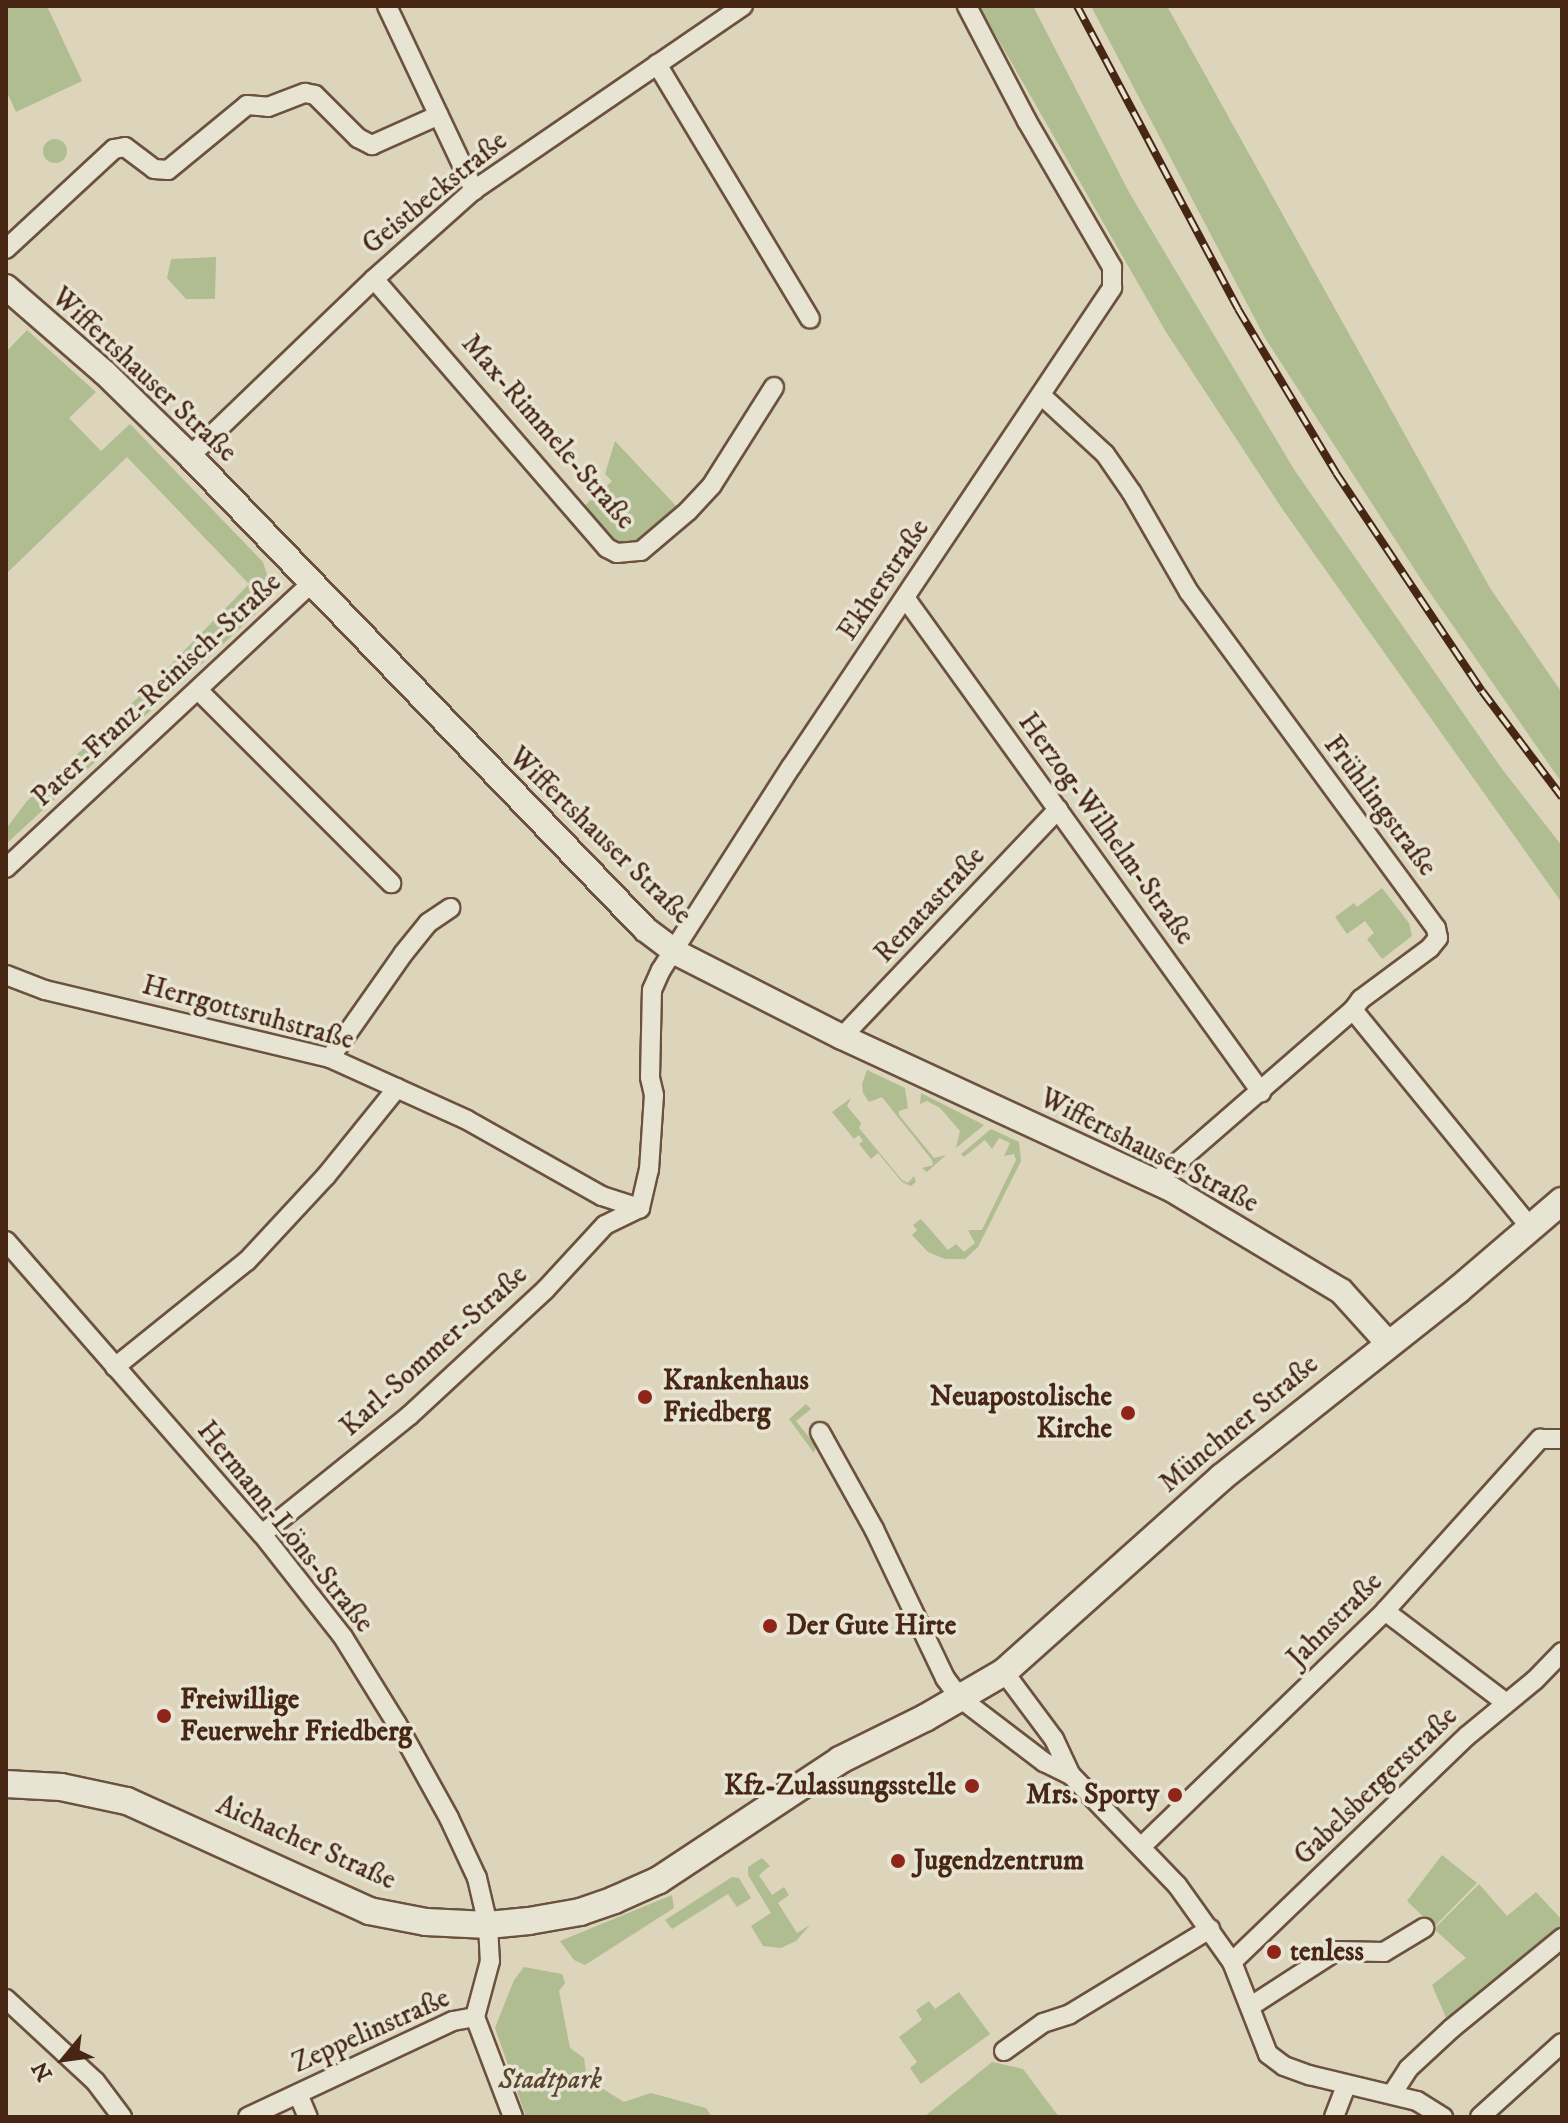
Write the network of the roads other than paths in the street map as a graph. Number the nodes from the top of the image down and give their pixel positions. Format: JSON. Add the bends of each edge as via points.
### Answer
{"nodes":[{"id":1,"x":387,"y":6,"type":"edge"},
{"id":2,"x":743,"y":6,"type":"edge"},
{"id":3,"x":967,"y":6,"type":"edge"},
{"id":4,"x":657,"y":64,"type":"junction"},
{"id":5,"x":439,"y":115,"type":"junction"},
{"id":6,"x":474,"y":190,"type":"junction"},
{"id":7,"x":6,"y":249,"type":"edge"},
{"id":8,"x":374,"y":279,"type":"junction"},
{"id":9,"x":6,"y":287,"type":"edge"},
{"id":10,"x":810,"y":319,"type":"dead end"},
{"id":11,"x":774,"y":387,"type":"dead end"},
{"id":12,"x":1041,"y":395,"type":"junction"},
{"id":13,"x":190,"y":456,"type":"junction"},
{"id":14,"x":310,"y":585,"type":"junction"},
{"id":15,"x":906,"y":599,"type":"junction"},
{"id":16,"x":199,"y":691,"type":"junction"},
{"id":17,"x":1058,"y":809,"type":"junction"},
{"id":18,"x":6,"y":868,"type":"edge"},
{"id":19,"x":391,"y":883,"type":"dead end"},
{"id":20,"x":450,"y":908,"type":"dead end"},
{"id":21,"x":675,"y":952,"type":"junction"},
{"id":22,"x":6,"y":975,"type":"edge"},
{"id":23,"x":1353,"y":1010,"type":"junction"},
{"id":24,"x":842,"y":1037,"type":"junction"},
{"id":25,"x":330,"y":1058,"type":"junction"},
{"id":26,"x":397,"y":1088,"type":"junction"},
{"id":27,"x":1261,"y":1092,"type":"junction"},
{"id":28,"x":1155,"y":1182,"type":"junction"},
{"id":29,"x":1562,"y":1201,"type":"edge"},
{"id":30,"x":640,"y":1208,"type":"junction"},
{"id":31,"x":1531,"y":1228,"type":"junction"},
{"id":32,"x":6,"y":1241,"type":"edge"},
{"id":33,"x":1388,"y":1343,"type":"junction"},
{"id":34,"x":115,"y":1367,"type":"junction"},
{"id":35,"x":820,"y":1432,"type":"dead end"},
{"id":36,"x":1562,"y":1439,"type":"edge"},
{"id":37,"x":262,"y":1534,"type":"junction"},
{"id":38,"x":1385,"y":1611,"type":"junction"},
{"id":39,"x":1562,"y":1652,"type":"edge"},
{"id":40,"x":1004,"y":1672,"type":"junction"},
{"id":41,"x":960,"y":1698,"type":"junction"},
{"id":42,"x":1505,"y":1702,"type":"junction"},
{"id":43,"x":1071,"y":1775,"type":"junction"},
{"id":44,"x":6,"y":1784,"type":"edge"},
{"id":45,"x":1142,"y":1846,"type":"junction"},
{"id":46,"x":488,"y":1925,"type":"junction"},
{"id":47,"x":1424,"y":1928,"type":"dead end"},
{"id":48,"x":1210,"y":1929,"type":"junction"},
{"id":49,"x":1562,"y":1938,"type":"edge"},
{"id":50,"x":1232,"y":1962,"type":"junction"},
{"id":51,"x":6,"y":1999,"type":"edge"},
{"id":52,"x":1251,"y":2006,"type":"junction"},
{"id":53,"x":475,"y":2017,"type":"junction"},
{"id":54,"x":1562,"y":2043,"type":"edge"},
{"id":55,"x":1004,"y":2051,"type":"dead end"},
{"id":56,"x":1346,"y":2086,"type":"junction"},
{"id":57,"x":298,"y":2094,"type":"junction"},
{"id":58,"x":1392,"y":2094,"type":"junction"},
{"id":59,"x":122,"y":2117,"type":"edge"},
{"id":60,"x":248,"y":2117,"type":"edge"},
{"id":61,"x":308,"y":2117,"type":"edge"},
{"id":62,"x":513,"y":2117,"type":"edge"},
{"id":63,"x":1334,"y":2117,"type":"edge"},
{"id":64,"x":1443,"y":2117,"type":"edge"},
{"id":65,"x":1480,"y":2117,"type":"edge"}],
"edges":[{"from":1,"to":5,"type":"street"},
{"from":2,"to":4,"type":"street","name":"Geistbeckstraße"},
{"from":3,"to":12,"type":"street","name":"Ekherstraße","via":[[1112,267],[1112,288]]},
{"from":4,"to":6,"type":"street","name":"Geistbeckstraße"},
{"from":4,"to":10,"type":"street"},
{"from":5,"to":6,"type":"street"},
{"from":5,"to":7,"type":"street","via":[[372,145],[315,95],[305,93],[268,107],[247,105],[168,170],[154,169],[125,147],[114,149]]},
{"from":6,"to":8,"type":"street","name":"Geistbeckstraße"},
{"from":8,"to":11,"type":"street","name":"Max-Rimmele-Straße","via":[[607,548],[617,553],[641,551],[688,511],[712,485]]},
{"from":8,"to":13,"type":"street","name":"Geistbeckstraße"},
{"from":9,"to":13,"type":"street","name":"Wiffertshauser Straße"},
{"from":12,"to":15,"type":"street","name":"Ekherstraße"},
{"from":12,"to":23,"type":"street","name":"Frühlingstraße","via":[[1115,467],[1189,592],[1436,928],[1438,938],[1430,948]]},
{"from":13,"to":14,"type":"street","name":"Wiffertshauser Straße"},
{"from":14,"to":16,"type":"street","name":"Pater-Franz-Reinisch-Straße"},
{"from":14,"to":21,"type":"street","name":"Wiffertshauser Straße","via":[[579,864]]},
{"from":15,"to":17,"type":"street","name":"Herzog-Wilhelm-Straße"},
{"from":15,"to":21,"type":"street","name":"Ekherstraße","via":[[791,767]]},
{"from":16,"to":18,"type":"street","name":"Pater-Franz-Reinisch-Straße"},
{"from":16,"to":19,"type":"street"},
{"from":17,"to":24,"type":"street","name":"Renatastraße"},
{"from":17,"to":27,"type":"street","name":"Herzog-Wilhelm-Straße"},
{"from":20,"to":25,"type":"street","via":[[428,923],[403,954]]},
{"from":21,"to":24,"type":"street","name":"Wiffertshauser Straße"},
{"from":21,"to":30,"type":"street","name":"Ekherstraße","via":[[652,990],[654,1095],[649,1170]]},
{"from":22,"to":25,"type":"street","name":"Herrgottsruhstraße","via":[[45,990]]},
{"from":23,"to":27,"type":"street"},
{"from":23,"to":31,"type":"street"},
{"from":24,"to":28,"type":"street","name":"Wiffertshauser Straße"},
{"from":25,"to":26,"type":"street","name":"Herrgottsruhstraße"},
{"from":26,"to":30,"type":"street","name":"Herrgottsruhstraße","via":[[467,1120],[602,1196]]},
{"from":26,"to":34,"type":"street","via":[[326,1176],[247,1261]]},
{"from":27,"to":28,"type":"street"},
{"from":28,"to":33,"type":"street","name":"Wiffertshauser Straße","via":[[1341,1291]]},
{"from":29,"to":31,"type":"main road","name":"Münchner Straße"},
{"from":30,"to":37,"type":"street","name":"Karl-Sommer-Straße","via":[[605,1225],[545,1290],[410,1415]]},
{"from":31,"to":33,"type":"main road","name":"Münchner Straße"},
{"from":32,"to":34,"type":"street","name":"Hermann-Löns-Straße"},
{"from":33,"to":40,"type":"main road","name":"Münchner Straße","via":[[1222,1477]]},
{"from":34,"to":37,"type":"street","name":"Hermann-Löns-Straße"},
{"from":35,"to":41,"type":"street","via":[[874,1529],[941,1671]]},
{"from":36,"to":38,"type":"street","name":"Jahnstraße","via":[[1540,1439]]},
{"from":37,"to":46,"type":"street","name":"Hermann-Löns-Straße","via":[[343,1637],[419,1762],[476,1875]]},
{"from":38,"to":42,"type":"street"},
{"from":38,"to":45,"type":"street","name":"Jahnstraße"},
{"from":39,"to":42,"type":"street","name":"Gabelsbergerstraße"},
{"from":40,"to":41,"type":"main road","name":"Münchner Straße"},
{"from":40,"to":43,"type":"street","via":[[1054,1739]]},
{"from":41,"to":43,"type":"street","via":[[1044,1762]]},
{"from":41,"to":46,"type":"main road","name":"Aichacher Straße","via":[[840,1760],[659,1880],[580,1912]]},
{"from":42,"to":50,"type":"street","name":"Gabelsbergerstraße"},
{"from":43,"to":45,"type":"street"},
{"from":44,"to":46,"type":"main road","name":"Aichacher Straße","via":[[61,1787],[127,1801],[369,1911],[426,1922]]},
{"from":45,"to":48,"type":"street"},
{"from":46,"to":53,"type":"street","name":"Zeppelinstraße","via":[[489,1971]]},
{"from":47,"to":52,"type":"street","via":[[1384,1952],[1336,1951]]},
{"from":48,"to":50,"type":"street"},
{"from":48,"to":55,"type":"street","via":[[1070,2014],[1043,2023]]},
{"from":49,"to":58,"type":"street","via":[[1451,2029],[1408,2069]]},
{"from":50,"to":52,"type":"street"},
{"from":51,"to":59,"type":"street","via":[[95,2081]]},
{"from":52,"to":56,"type":"street","via":[[1268,2054],[1284,2066]]},
{"from":53,"to":57,"type":"street","name":"Zeppelinstraße","via":[[453,2021]]},
{"from":53,"to":62,"type":"street"},
{"from":54,"to":65,"type":"street"},
{"from":56,"to":58,"type":"street"},
{"from":56,"to":63,"type":"street"},
{"from":57,"to":60,"type":"street","name":"Zeppelinstraße"},
{"from":57,"to":61,"type":"street"},
{"from":58,"to":64,"type":"street"}]}
